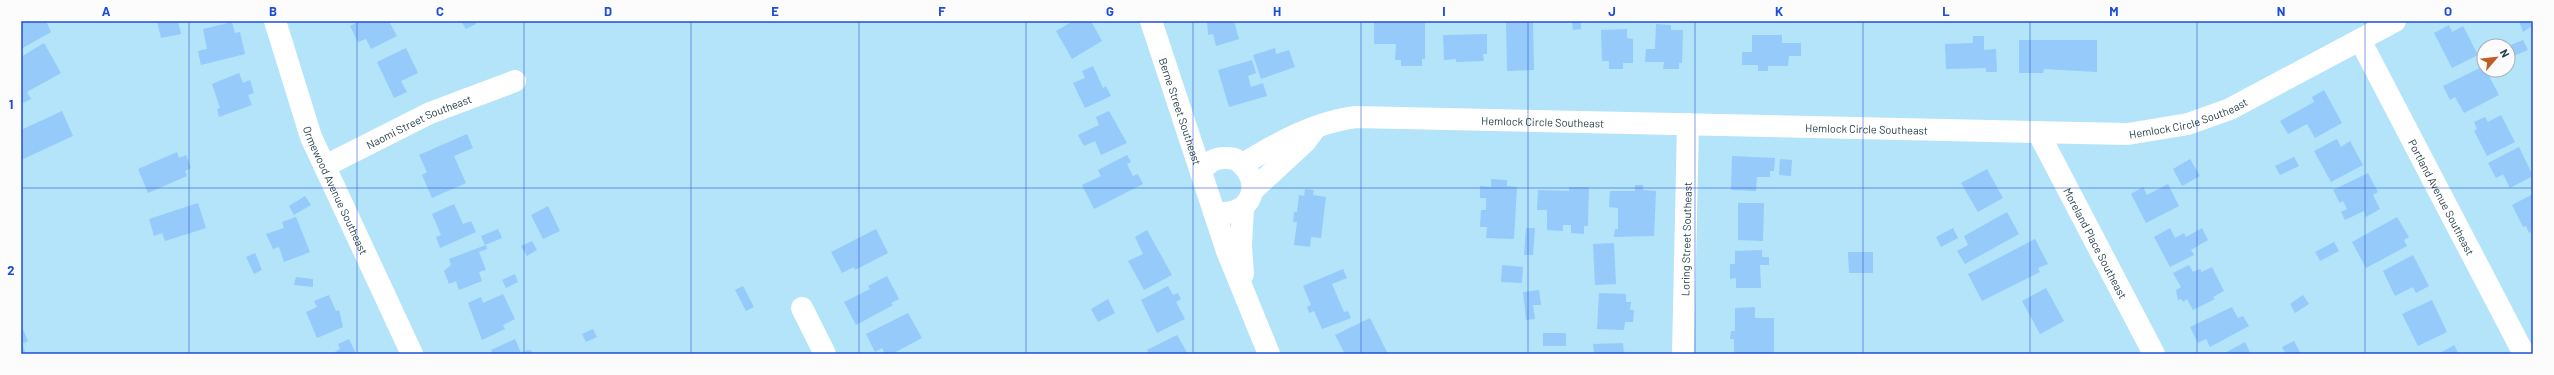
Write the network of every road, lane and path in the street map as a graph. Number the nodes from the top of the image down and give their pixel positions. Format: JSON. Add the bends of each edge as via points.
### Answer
{"nodes":[{"id":1,"x":275,"y":21,"type":"edge"},
{"id":2,"x":1151,"y":21,"type":"edge"},
{"id":3,"x":2395,"y":21,"type":"edge"},
{"id":4,"x":2360,"y":40,"type":"junction"},
{"id":5,"x":1161,"y":50,"type":"junction"},
{"id":6,"x":515,"y":80,"type":"dead end"},
{"id":7,"x":1688,"y":124,"type":"junction"},
{"id":8,"x":1314,"y":129,"type":"junction"},
{"id":9,"x":2038,"y":132,"type":"junction"},
{"id":10,"x":1234,"y":160,"type":"junction"},
{"id":11,"x":325,"y":166,"type":"junction"},
{"id":12,"x":1201,"y":172,"type":"junction"},
{"id":13,"x":1248,"y":199,"type":"junction"},
{"id":14,"x":1214,"y":212,"type":"junction"},
{"id":15,"x":1244,"y":294,"type":"junction"},
{"id":16,"x":802,"y":308,"type":"dead end"},
{"id":17,"x":412,"y":354,"type":"edge"},
{"id":18,"x":825,"y":354,"type":"edge"},
{"id":19,"x":1269,"y":354,"type":"edge"},
{"id":20,"x":1683,"y":354,"type":"edge"},
{"id":21,"x":2154,"y":354,"type":"edge"},
{"id":22,"x":2524,"y":354,"type":"edge"}],
"edges":[{"from":1,"to":11,"type":"street","name":"Ormewood Avenue Southeast","via":[[311,137]]},
{"from":2,"to":5,"type":"street","name":"Berne Street Southeast"},
{"from":3,"to":4,"type":"street","name":"Hemlock Circle Southeast"},
{"from":4,"to":9,"type":"street","name":"Hemlock Circle Southeast","via":[[2230,109],[2188,124],[2128,134]]},
{"from":4,"to":22,"type":"street","name":"Portland Avenue Southeast"},
{"from":5,"to":10,"type":"street","name":"Berne Street Southeast","via":[[1178,93],[1201,136]]},
{"from":5,"to":12,"type":"street","name":"Berne Street Southeast"},
{"from":6,"to":11,"type":"street","name":"Naomi Street Southeast","via":[[430,113]]},
{"from":7,"to":8,"type":"street","name":"Hemlock Circle Southeast","via":[[1355,117],[1329,121]]},
{"from":7,"to":9,"type":"street","name":"Hemlock Circle Southeast"},
{"from":7,"to":20,"type":"street","name":"Loring Street Southeast"},
{"from":8,"to":10,"type":"street","name":"Hemlock Circle Southeast","via":[[1301,131]]},
{"from":8,"to":13,"type":"street","name":"Hemlock Circle Southeast"},
{"from":9,"to":21,"type":"street","name":"Moreland Place Southeast"},
{"from":10,"to":12,"type":"street","name":"Berne Street Southeast","via":[[1207,164]]},
{"from":10,"to":13,"type":"street","name":"Berne Street Southeast","via":[[1253,181]]},
{"from":11,"to":17,"type":"street","name":"Ormewood Avenue Southeast"},
{"from":12,"to":14,"type":"street","name":"Berne Street Southeast"},
{"from":13,"to":14,"type":"street","via":[[1225,214]]},
{"from":13,"to":15,"type":"street","name":"Berne Street Southeast","via":[[1241,246]]},
{"from":14,"to":15,"type":"street","name":"Berne Street Southeast"},
{"from":15,"to":19,"type":"street","name":"Berne Street Southeast"},
{"from":16,"to":18,"type":"street"}]}
